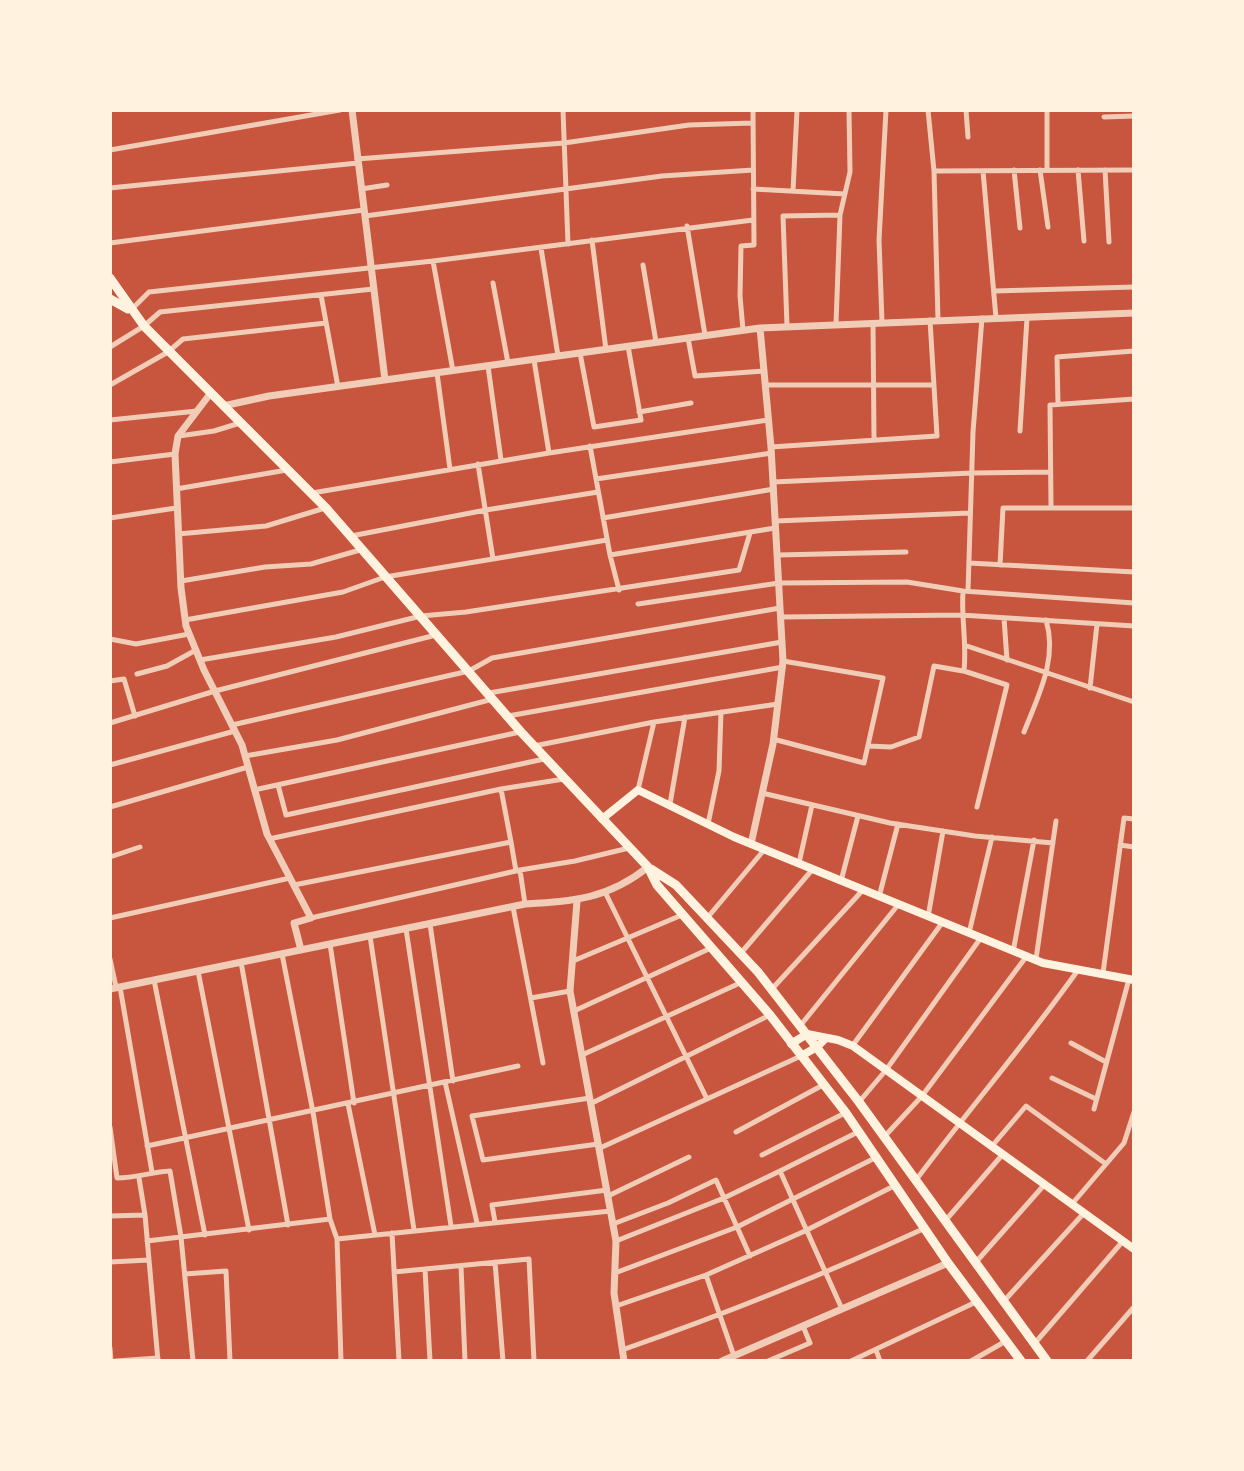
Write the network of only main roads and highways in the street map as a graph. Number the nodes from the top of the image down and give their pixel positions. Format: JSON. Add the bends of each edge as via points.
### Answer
{"nodes":[{"id":1,"x":110,"y":278,"type":"edge"},
{"id":2,"x":110,"y":299,"type":"edge"},
{"id":3,"x":131,"y":310,"type":"junction"},
{"id":4,"x":602,"y":819,"type":"junction"},
{"id":5,"x":648,"y":867,"type":"junction"},
{"id":6,"x":1131,"y":980,"type":"edge"},
{"id":7,"x":803,"y":1030,"type":"junction"},
{"id":8,"x":826,"y":1038,"type":"junction"},
{"id":9,"x":791,"y":1044,"type":"junction"},
{"id":10,"x":817,"y":1047,"type":"junction"},
{"id":11,"x":801,"y":1056,"type":"junction"},
{"id":12,"x":1134,"y":1249,"type":"edge"},
{"id":13,"x":1021,"y":1361,"type":"edge"},
{"id":14,"x":1047,"y":1361,"type":"edge"}],
"edges":[{"from":1,"to":3,"type":"main road"},
{"from":2,"to":3,"type":"main road"},
{"from":3,"to":4,"type":"main road","via":[[326,508]]},
{"from":4,"to":5,"type":"main road"},
{"from":4,"to":6,"type":"main road","via":[[638,790],[751,844],[1013,952]]},
{"from":5,"to":7,"type":"main road","via":[[676,885],[708,917]]},
{"from":5,"to":9,"type":"main road","via":[[657,885]]},
{"from":7,"to":8,"type":"main road"},
{"from":7,"to":9,"type":"main road"},
{"from":7,"to":10,"type":"main road"},
{"from":8,"to":10,"type":"main road"},
{"from":8,"to":12,"type":"main road","via":[[853,1046]]},
{"from":9,"to":11,"type":"main road"},
{"from":10,"to":11,"type":"main road"},
{"from":10,"to":14,"type":"main road"},
{"from":11,"to":13,"type":"main road"}]}
